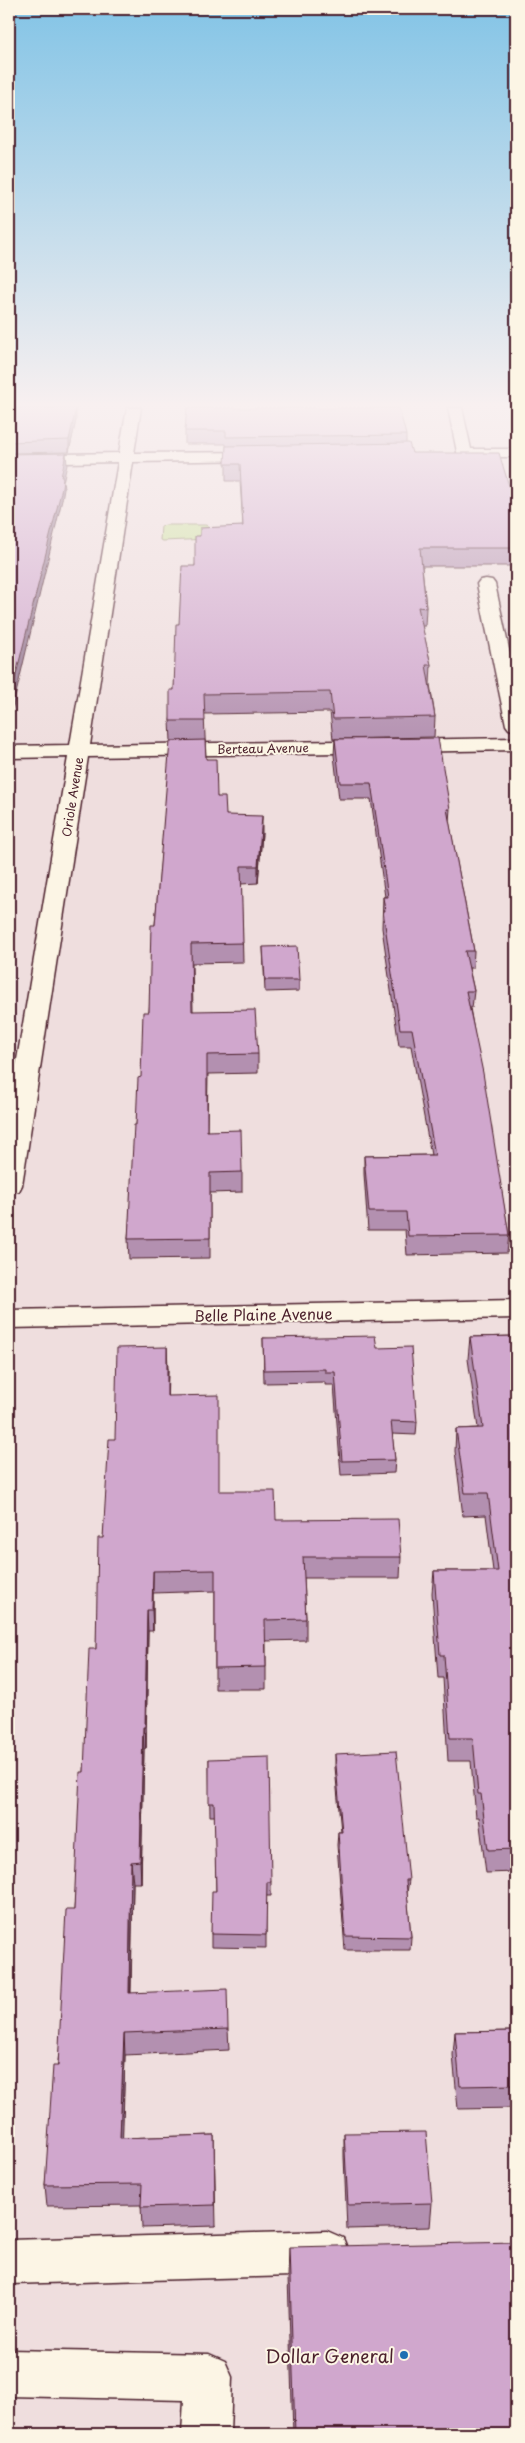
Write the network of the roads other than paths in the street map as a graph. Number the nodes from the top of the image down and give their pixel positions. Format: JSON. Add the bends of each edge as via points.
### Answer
{"nodes":[{"id":1,"x":116,"y":522,"type":"edge"},
{"id":2,"x":486,"y":584,"type":"dead end"},
{"id":3,"x":516,"y":725,"type":"edge"},
{"id":4,"x":516,"y":744,"type":"edge"},
{"id":5,"x":79,"y":751,"type":"junction"},
{"id":6,"x":9,"y":752,"type":"edge"},
{"id":7,"x":9,"y":1185,"type":"edge"},
{"id":8,"x":516,"y":1308,"type":"edge"},
{"id":9,"x":9,"y":1319,"type":"edge"},
{"id":10,"x":367,"y":2252,"type":"edge"},
{"id":11,"x":9,"y":2262,"type":"edge"},
{"id":12,"x":9,"y":2373,"type":"edge"},
{"id":13,"x":206,"y":2434,"type":"edge"}],
"edges":[{"from":1,"to":5,"type":"street","name":"Oriole Avenue"},
{"from":2,"to":3,"type":"street"},
{"from":4,"to":5,"type":"street","name":"Berteau Avenue"},
{"from":5,"to":6,"type":"street","name":"Berteau Avenue"},
{"from":5,"to":7,"type":"street","name":"Oriole Avenue"},
{"from":8,"to":9,"type":"street","name":"Belle Plaine Avenue"},
{"from":10,"to":11,"type":"street"},
{"from":12,"to":13,"type":"street","via":[[209,2377]]}]}
